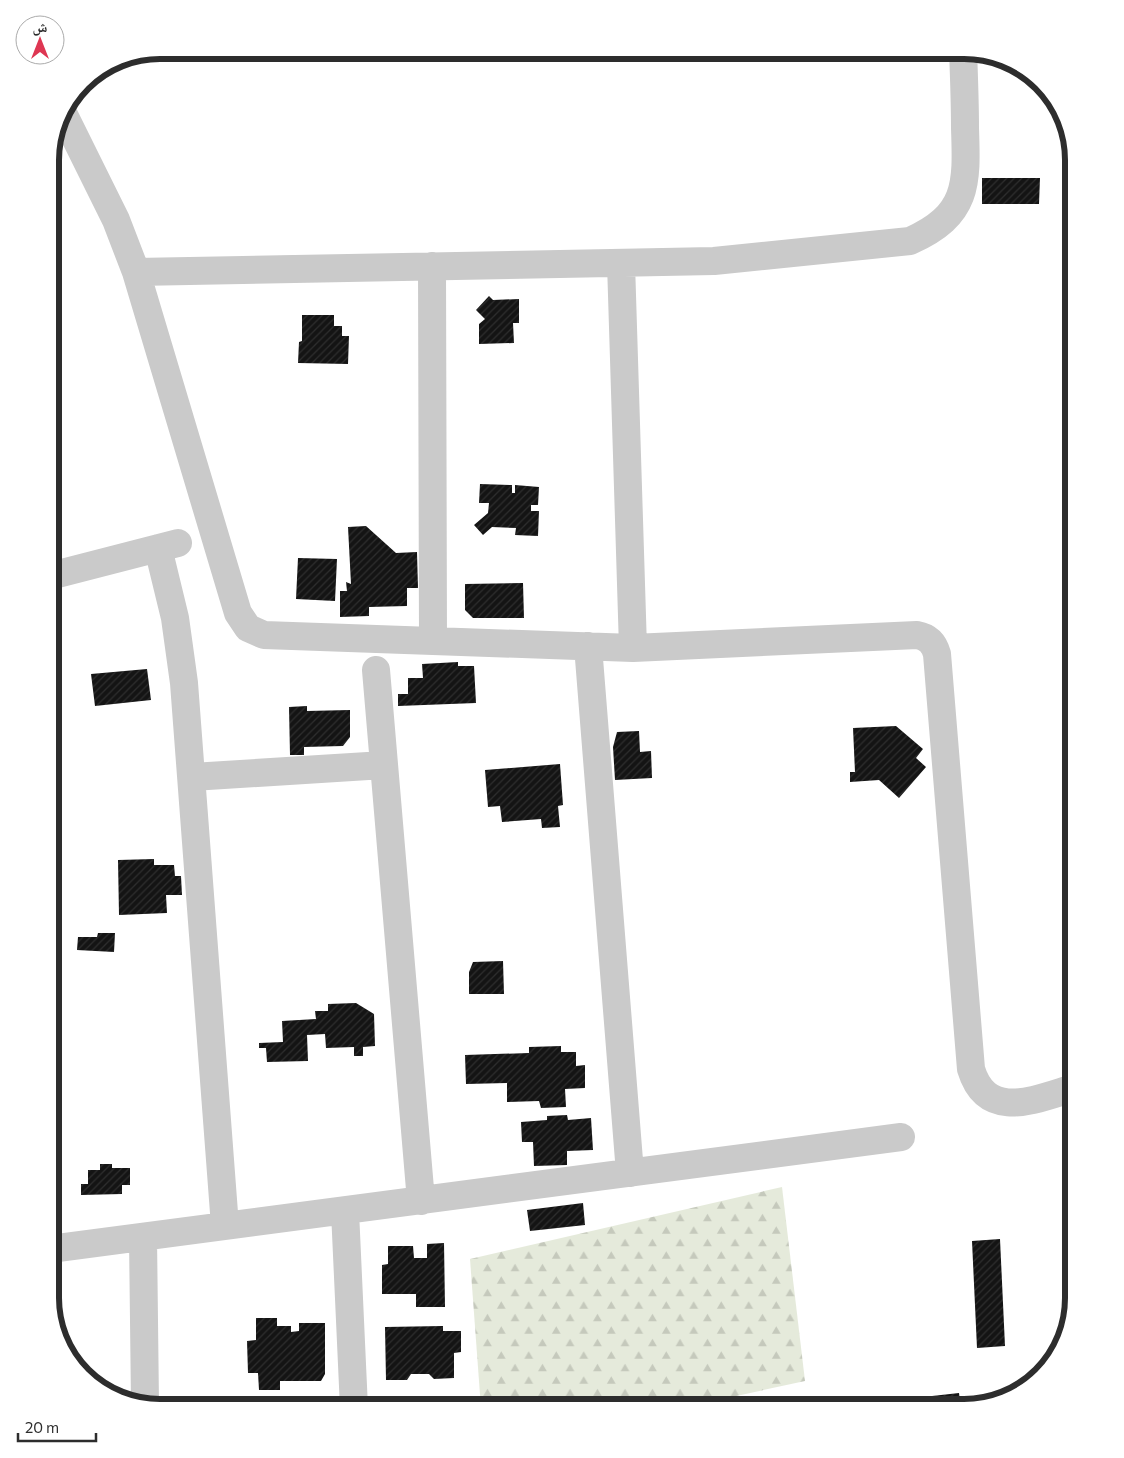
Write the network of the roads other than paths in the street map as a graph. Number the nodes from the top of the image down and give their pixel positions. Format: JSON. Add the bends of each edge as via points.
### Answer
{"nodes":[{"id":1,"x":963,"y":59,"type":"edge"},
{"id":2,"x":67,"y":120,"type":"edge"},
{"id":3,"x":621,"y":263,"type":"junction"},
{"id":4,"x":432,"y":266,"type":"junction"},
{"id":5,"x":136,"y":272,"type":"junction"},
{"id":6,"x":59,"y":574,"type":"edge"},
{"id":7,"x":433,"y":640,"type":"junction"},
{"id":8,"x":588,"y":646,"type":"junction"},
{"id":9,"x":633,"y":648,"type":"junction"},
{"id":10,"x":376,"y":670,"type":"dead end"},
{"id":11,"x":384,"y":765,"type":"junction"},
{"id":12,"x":192,"y":777,"type":"junction"},
{"id":13,"x":1065,"y":1090,"type":"edge"},
{"id":14,"x":901,"y":1137,"type":"dead end"},
{"id":15,"x":630,"y":1173,"type":"junction"},
{"id":16,"x":421,"y":1201,"type":"junction"},
{"id":17,"x":345,"y":1211,"type":"junction"},
{"id":18,"x":225,"y":1226,"type":"junction"},
{"id":19,"x":142,"y":1237,"type":"junction"},
{"id":20,"x":59,"y":1249,"type":"edge"},
{"id":21,"x":145,"y":1398,"type":"edge"},
{"id":22,"x":354,"y":1399,"type":"edge"}],
"edges":[{"from":1,"to":3,"type":"street","via":[[965,182],[958,202],[946,219],[929,232],[910,241],[889,244],[714,261]]},
{"from":2,"to":5,"type":"street","via":[[116,220]]},
{"from":3,"to":4,"type":"street"},
{"from":3,"to":9,"type":"street"},
{"from":4,"to":5,"type":"street"},
{"from":4,"to":7,"type":"street"},
{"from":5,"to":7,"type":"street","via":[[242,621],[248,628],[264,634]]},
{"from":6,"to":12,"type":"street","via":[[168,546]]},
{"from":7,"to":8,"type":"street"},
{"from":8,"to":9,"type":"street"},
{"from":8,"to":15,"type":"street"},
{"from":9,"to":13,"type":"street","via":[[917,635],[933,643],[937,654],[974,1080],[990,1097],[1012,1104]]},
{"from":10,"to":11,"type":"street"},
{"from":11,"to":12,"type":"street"},
{"from":11,"to":16,"type":"street"},
{"from":12,"to":18,"type":"street"},
{"from":14,"to":15,"type":"street"},
{"from":15,"to":16,"type":"street"},
{"from":16,"to":17,"type":"street"},
{"from":17,"to":18,"type":"street"},
{"from":17,"to":22,"type":"street"},
{"from":18,"to":19,"type":"street"},
{"from":19,"to":20,"type":"street"},
{"from":19,"to":21,"type":"street"}]}
